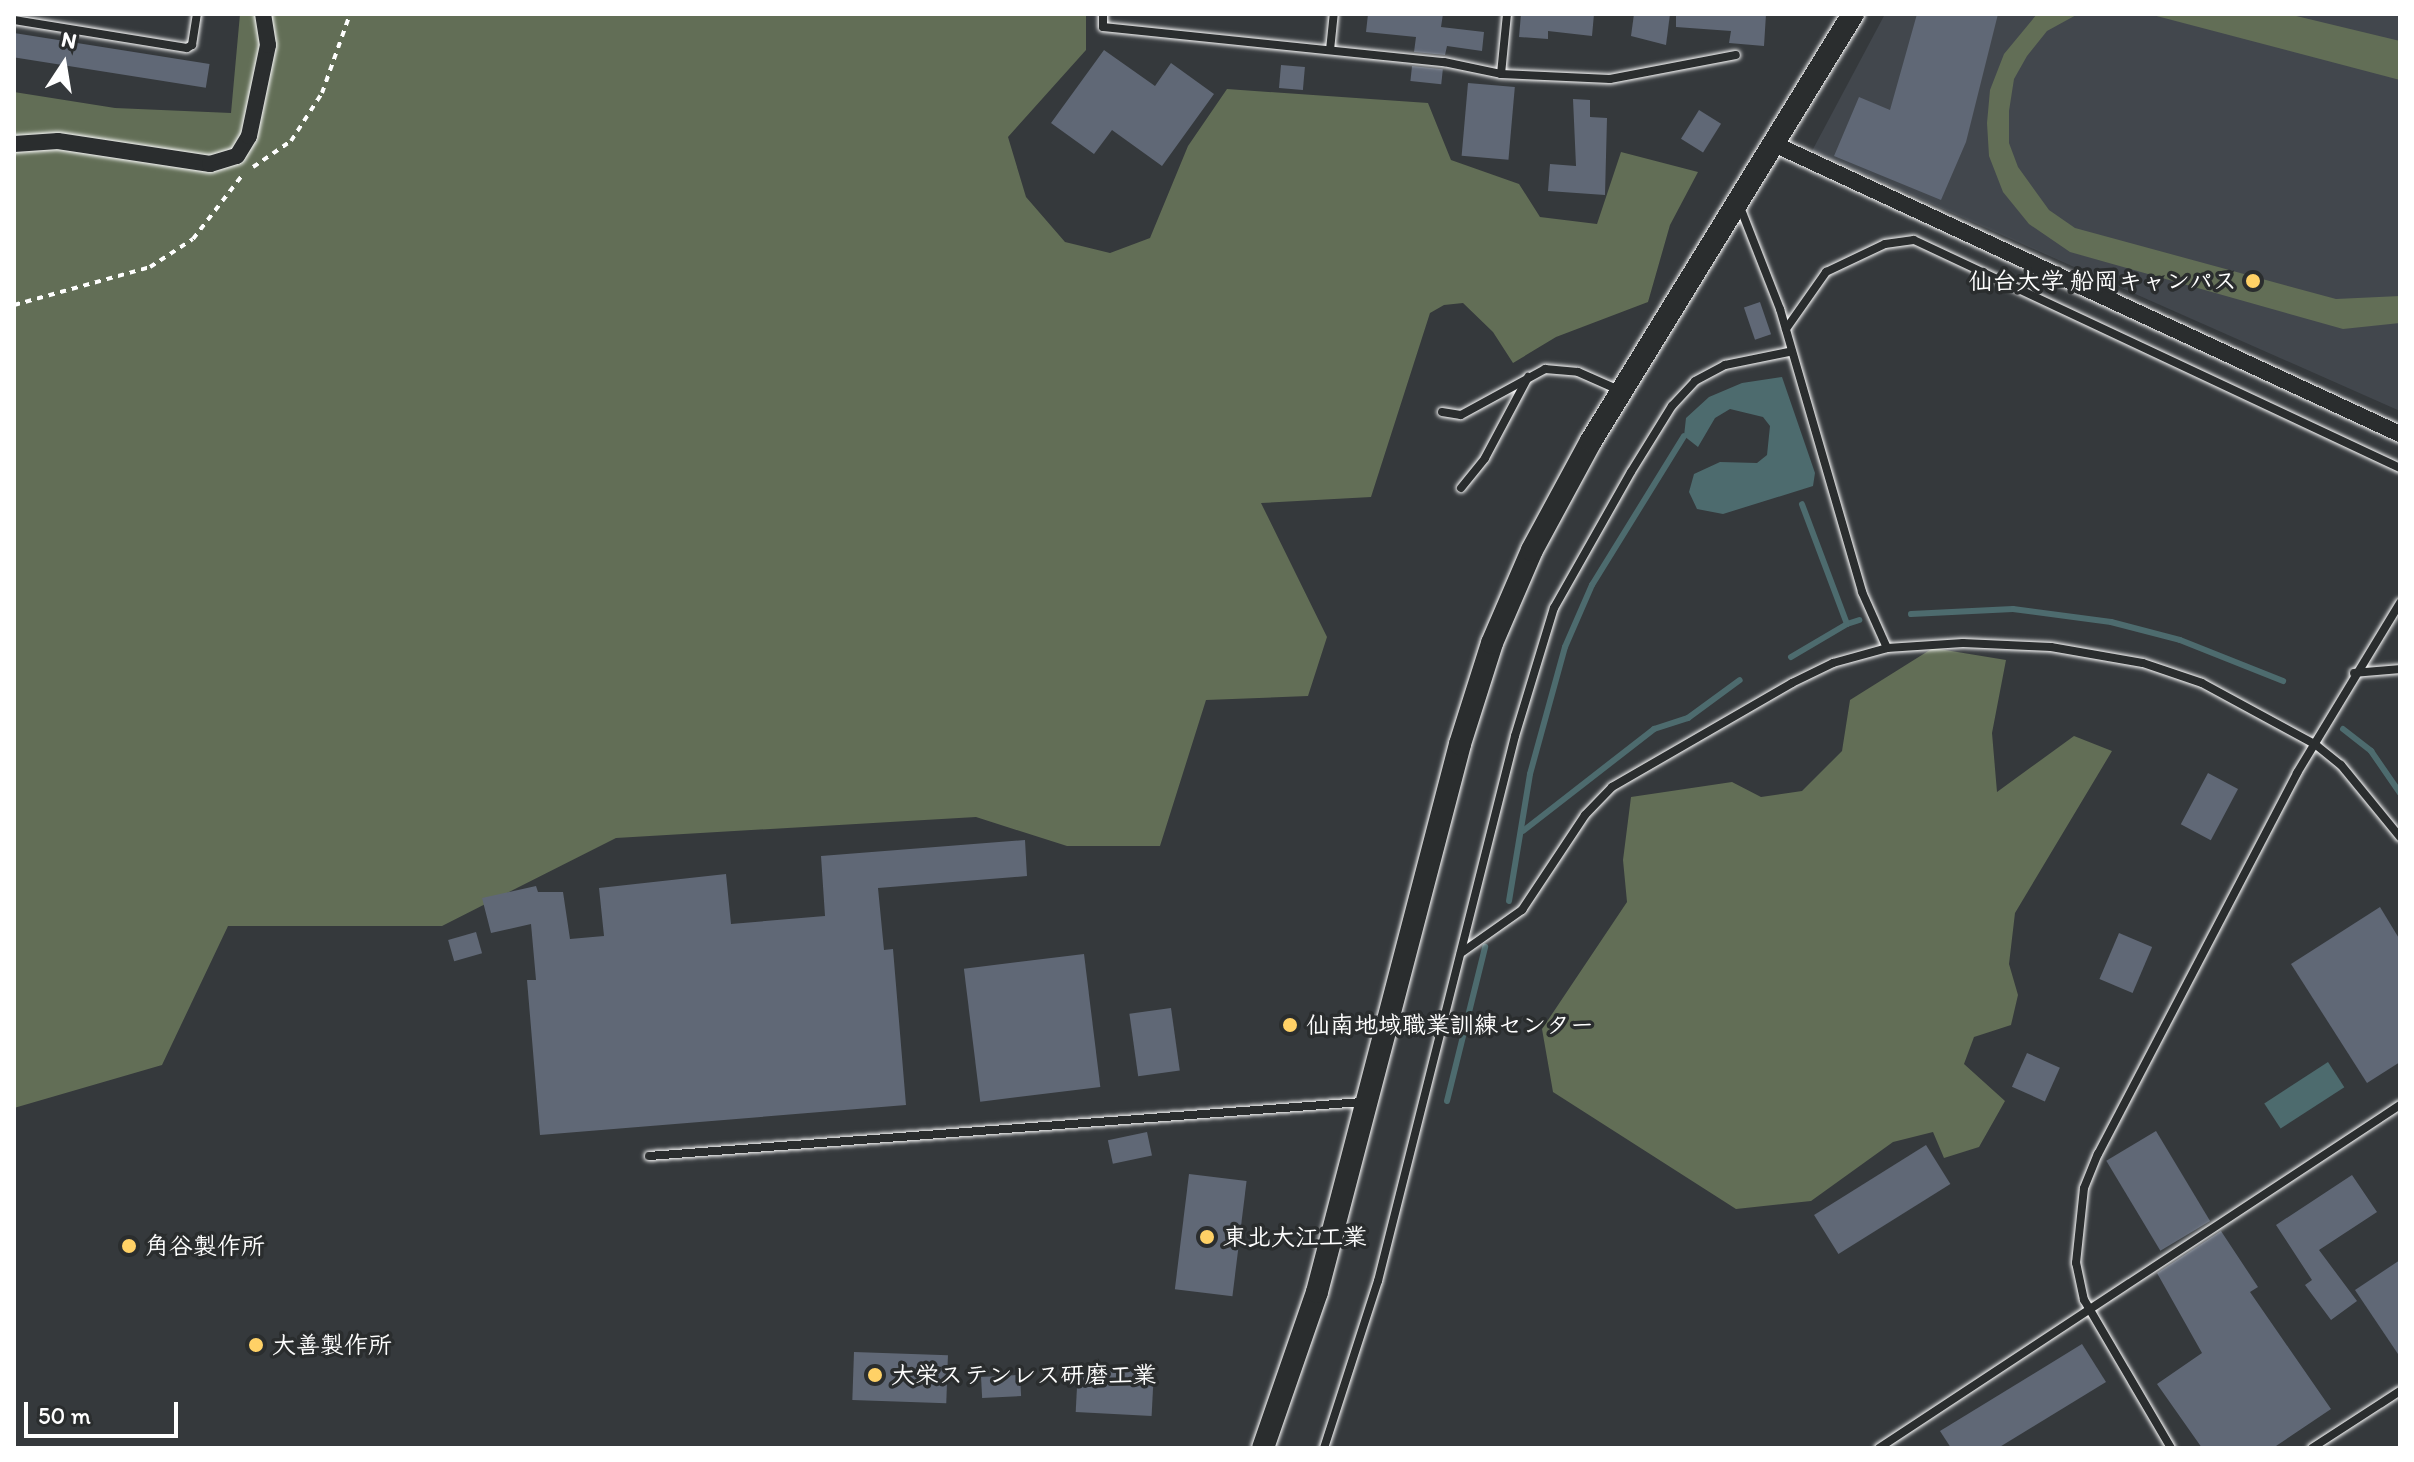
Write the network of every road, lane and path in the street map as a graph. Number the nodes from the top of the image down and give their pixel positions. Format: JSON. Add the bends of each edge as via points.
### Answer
{"nodes":[{"id":1,"x":197,"y":14,"type":"edge"},
{"id":2,"x":263,"y":14,"type":"edge"},
{"id":3,"x":350,"y":14,"type":"edge"},
{"id":4,"x":1103,"y":14,"type":"edge"},
{"id":5,"x":1334,"y":14,"type":"edge"},
{"id":6,"x":1507,"y":14,"type":"edge"},
{"id":7,"x":1853,"y":14,"type":"edge"},
{"id":8,"x":14,"y":20,"type":"edge"},
{"id":9,"x":1330,"y":50,"type":"junction"},
{"id":10,"x":1736,"y":55,"type":"dead end"},
{"id":11,"x":1501,"y":74,"type":"junction"},
{"id":12,"x":14,"y":144,"type":"edge"},
{"id":13,"x":1774,"y":144,"type":"junction"},
{"id":14,"x":237,"y":156,"type":"junction"},
{"id":15,"x":244,"y":173,"type":"junction"},
{"id":16,"x":1739,"y":203,"type":"junction"},
{"id":17,"x":14,"y":305,"type":"edge"},
{"id":18,"x":1786,"y":329,"type":"junction"},
{"id":19,"x":1789,"y":352,"type":"junction"},
{"id":20,"x":1529,"y":376,"type":"junction"},
{"id":21,"x":1621,"y":391,"type":"junction"},
{"id":22,"x":1442,"y":412,"type":"dead end"},
{"id":23,"x":2400,"y":434,"type":"edge"},
{"id":24,"x":2400,"y":468,"type":"edge"},
{"id":25,"x":1461,"y":488,"type":"dead end"},
{"id":26,"x":2400,"y":603,"type":"edge"},
{"id":27,"x":1887,"y":648,"type":"junction"},
{"id":28,"x":2400,"y":669,"type":"edge"},
{"id":29,"x":2354,"y":673,"type":"junction"},
{"id":30,"x":2316,"y":745,"type":"junction"},
{"id":31,"x":2400,"y":837,"type":"edge"},
{"id":32,"x":1461,"y":953,"type":"junction"},
{"id":33,"x":1364,"y":1102,"type":"junction"},
{"id":34,"x":2400,"y":1105,"type":"edge"},
{"id":35,"x":649,"y":1156,"type":"dead end"},
{"id":36,"x":2089,"y":1310,"type":"junction"},
{"id":37,"x":2400,"y":1391,"type":"edge"},
{"id":38,"x":1263,"y":1448,"type":"edge"},
{"id":39,"x":1324,"y":1448,"type":"edge"},
{"id":40,"x":1879,"y":1448,"type":"edge"},
{"id":41,"x":2171,"y":1448,"type":"edge"},
{"id":42,"x":2312,"y":1448,"type":"edge"}],
"edges":[{"from":1,"to":8,"type":"lane","via":[[187,48]]},
{"from":2,"to":14,"type":"street","via":[[268,45],[249,136]]},
{"from":3,"to":15,"type":"path","via":[[322,93],[291,141]]},
{"from":4,"to":9,"type":"lane","via":[[1103,27]]},
{"from":5,"to":9,"type":"lane"},
{"from":6,"to":11,"type":"lane"},
{"from":7,"to":13,"type":"street"},
{"from":9,"to":11,"type":"lane"},
{"from":10,"to":11,"type":"lane","via":[[1610,79]]},
{"from":12,"to":14,"type":"street","via":[[58,141],[210,164]]},
{"from":13,"to":16,"type":"street"},
{"from":13,"to":23,"type":"street"},
{"from":14,"to":15,"type":"path"},
{"from":15,"to":17,"type":"path","via":[[193,239],[150,267]]},
{"from":16,"to":18,"type":"lane"},
{"from":16,"to":21,"type":"street"},
{"from":18,"to":19,"type":"lane"},
{"from":18,"to":24,"type":"lane","via":[[1826,272],[1885,244],[1914,240]]},
{"from":19,"to":27,"type":"lane","via":[[1832,477],[1862,592]]},
{"from":19,"to":32,"type":"lane","via":[[1735,362],[1695,381],[1672,406],[1576,566],[1554,608],[1515,736]]},
{"from":20,"to":21,"type":"lane","via":[[1545,369],[1578,372]]},
{"from":20,"to":22,"type":"lane","via":[[1461,415]]},
{"from":20,"to":25,"type":"lane","via":[[1485,458]]},
{"from":21,"to":33,"type":"street","via":[[1532,550],[1492,643]]},
{"from":26,"to":29,"type":"lane"},
{"from":27,"to":30,"type":"lane","via":[[1963,643],[2051,647],[2143,663],[2202,683]]},
{"from":27,"to":32,"type":"lane","via":[[1806,676],[1612,787],[1585,815],[1522,910]]},
{"from":28,"to":29,"type":"lane"},
{"from":29,"to":30,"type":"lane"},
{"from":30,"to":31,"type":"lane","via":[[2341,765]]},
{"from":30,"to":36,"type":"lane","via":[[2098,1154],[2077,1224],[2076,1263]]},
{"from":32,"to":39,"type":"lane","via":[[1378,1281]]},
{"from":33,"to":35,"type":"lane"},
{"from":33,"to":38,"type":"street","via":[[1317,1292]]},
{"from":34,"to":36,"type":"lane"},
{"from":36,"to":40,"type":"lane"},
{"from":36,"to":41,"type":"lane"},
{"from":37,"to":42,"type":"lane"}]}
